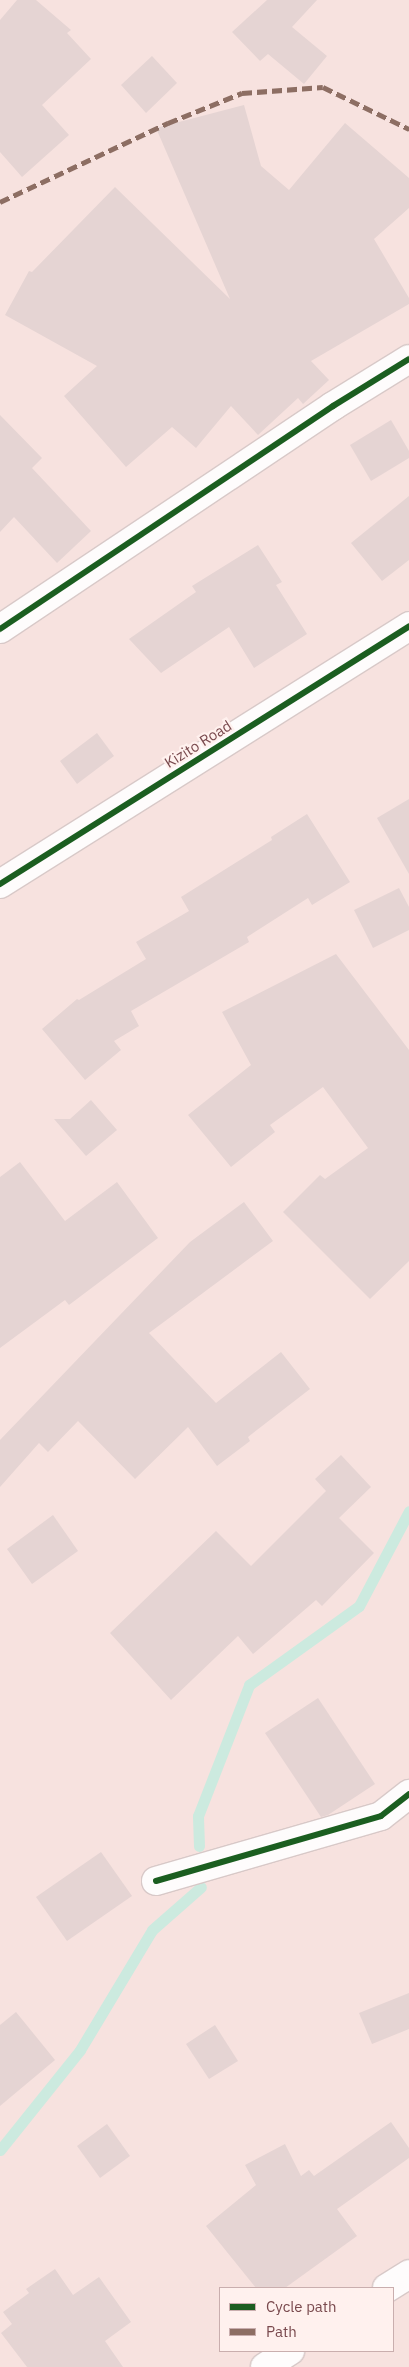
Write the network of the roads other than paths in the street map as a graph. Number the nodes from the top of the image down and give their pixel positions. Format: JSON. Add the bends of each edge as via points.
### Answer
{"nodes":[{"id":1,"x":409,"y":359,"type":"edge"},
{"id":2,"x":409,"y":626,"type":"edge"},
{"id":3,"x":0,"y":629,"type":"edge"},
{"id":4,"x":0,"y":884,"type":"edge"},
{"id":5,"x":409,"y":1794,"type":"edge"},
{"id":6,"x":156,"y":1881,"type":"dead end"},
{"id":7,"x":409,"y":2274,"type":"edge"},
{"id":8,"x":389,"y":2287,"type":"edge"},
{"id":9,"x":288,"y":2352,"type":"edge"},
{"id":10,"x":265,"y":2367,"type":"edge"}],
"edges":[{"from":1,"to":3,"type":"street","via":[[333,406]]},
{"from":2,"to":4,"type":"street","name":"Kizito Road"},
{"from":5,"to":6,"type":"street","via":[[380,1816]]},
{"from":7,"to":8,"type":"street"},
{"from":9,"to":10,"type":"street"}]}
